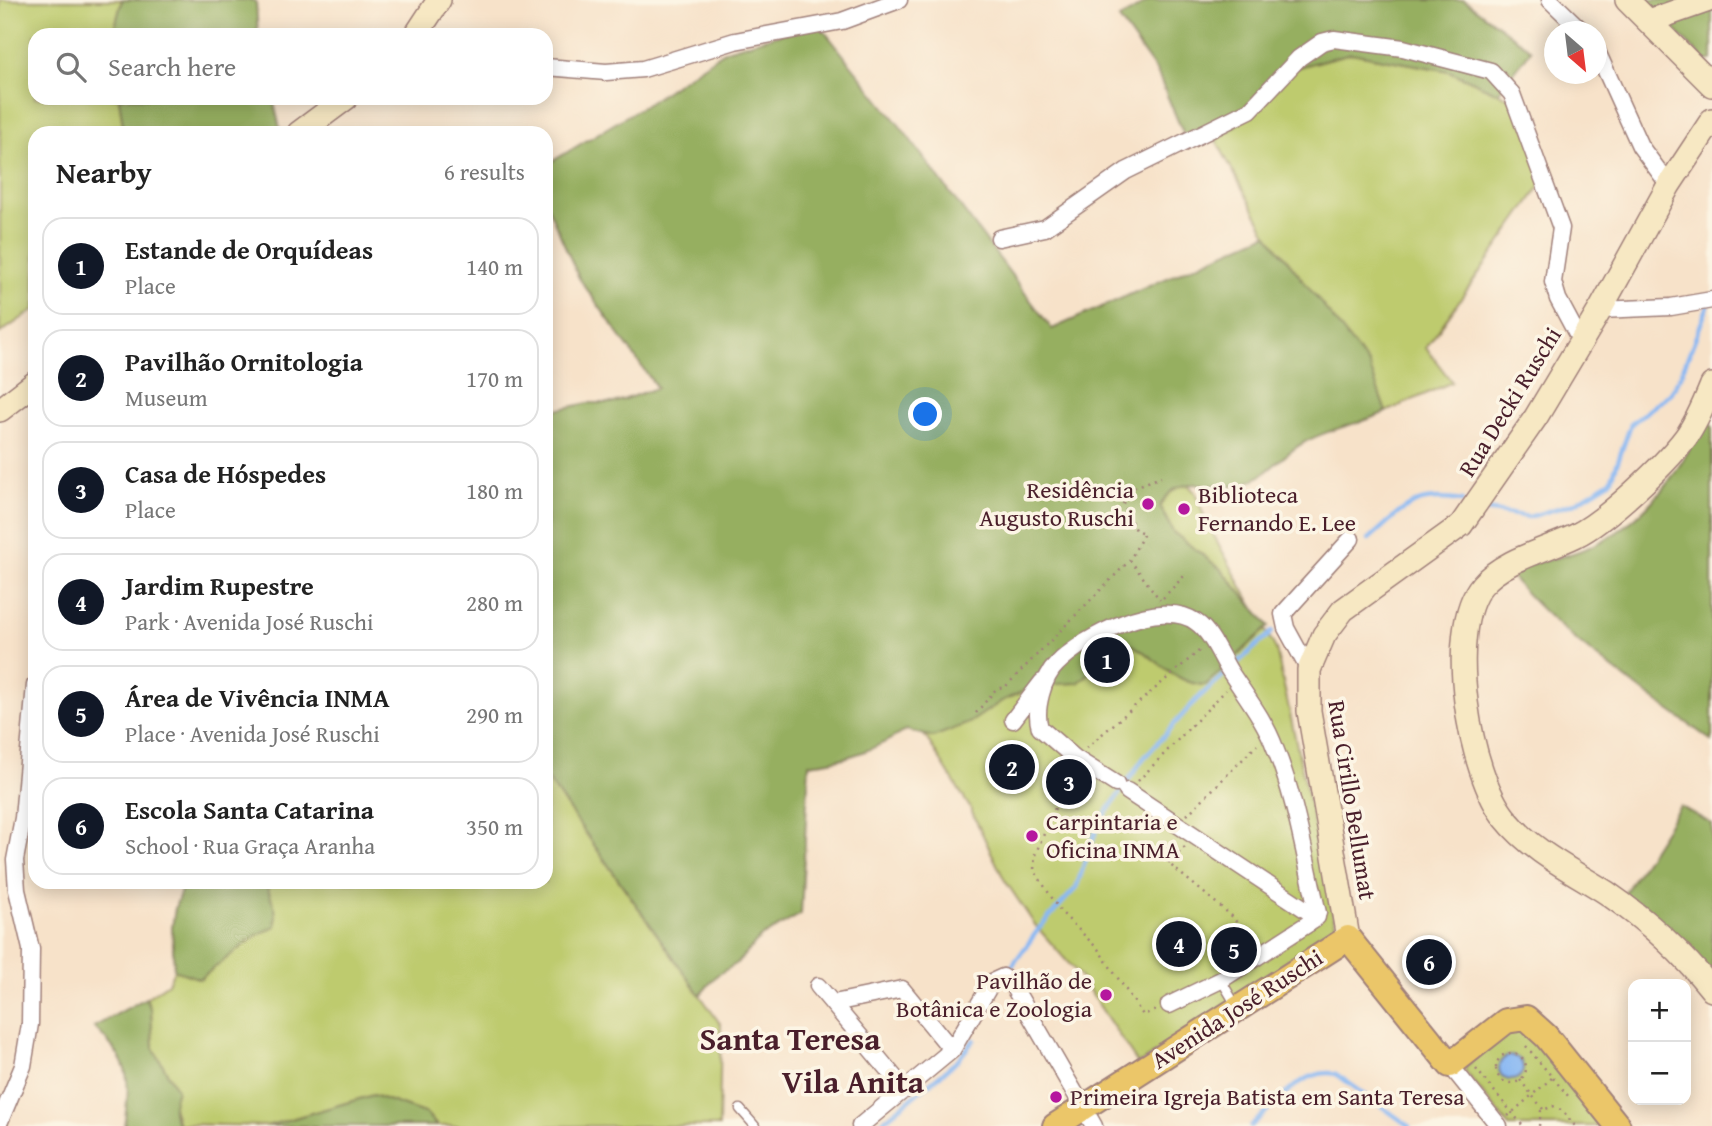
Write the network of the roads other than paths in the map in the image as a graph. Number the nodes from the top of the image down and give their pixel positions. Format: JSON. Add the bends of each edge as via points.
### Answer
{"nodes":[{"id":1,"x":439,"y":0,"type":"edge"},
{"id":2,"x":899,"y":0,"type":"edge"},
{"id":3,"x":1550,"y":0,"type":"edge"},
{"id":4,"x":1627,"y":0,"type":"edge"},
{"id":5,"x":1709,"y":0,"type":"edge"},
{"id":6,"x":1572,"y":21,"type":"edge"},
{"id":7,"x":1649,"y":21,"type":"junction"},
{"id":8,"x":421,"y":28,"type":"edge"},
{"id":9,"x":553,"y":68,"type":"edge"},
{"id":10,"x":1607,"y":72,"type":"edge"},
{"id":11,"x":1712,"y":85,"type":"edge"},
{"id":12,"x":337,"y":105,"type":"edge"},
{"id":13,"x":1712,"y":120,"type":"edge"},
{"id":14,"x":308,"y":126,"type":"edge"},
{"id":15,"x":1669,"y":184,"type":"junction"},
{"id":16,"x":999,"y":238,"type":"dead end"},
{"id":17,"x":1707,"y":301,"type":"edge"},
{"id":18,"x":1600,"y":310,"type":"junction"},
{"id":19,"x":1580,"y":340,"type":"junction"},
{"id":20,"x":1712,"y":385,"type":"edge"},
{"id":21,"x":28,"y":388,"type":"edge"},
{"id":22,"x":0,"y":410,"type":"edge"},
{"id":23,"x":1351,"y":539,"type":"dead end"},
{"id":24,"x":1309,"y":670,"type":"junction"},
{"id":25,"x":1050,"y":672,"type":"junction"},
{"id":26,"x":1013,"y":720,"type":"dead end"},
{"id":27,"x":28,"y":763,"type":"edge"},
{"id":28,"x":1317,"y":917,"type":"junction"},
{"id":29,"x":1348,"y":938,"type":"junction"},
{"id":30,"x":1221,"y":980,"type":"junction"},
{"id":31,"x":818,"y":986,"type":"dead end"},
{"id":32,"x":1712,"y":990,"type":"edge"},
{"id":33,"x":834,"y":1003,"type":"junction"},
{"id":34,"x":1169,"y":1005,"type":"road end"},
{"id":35,"x":1237,"y":1008,"type":"junction"},
{"id":36,"x":952,"y":1050,"type":"junction"},
{"id":37,"x":1461,"y":1064,"type":"junction"},
{"id":38,"x":905,"y":1090,"type":"junction"},
{"id":39,"x":740,"y":1109,"type":"dead end"},
{"id":40,"x":1089,"y":1117,"type":"edge"},
{"id":41,"x":0,"y":1121,"type":"edge"},
{"id":42,"x":1502,"y":1122,"type":"edge"},
{"id":43,"x":755,"y":1126,"type":"edge"},
{"id":44,"x":860,"y":1126,"type":"edge"},
{"id":45,"x":1055,"y":1126,"type":"edge"},
{"id":46,"x":1618,"y":1126,"type":"edge"}],
"edges":[{"from":1,"to":8,"type":"street"},
{"from":2,"to":9,"type":"street","via":[[842,21],[747,38],[643,69],[606,72]]},
{"from":3,"to":6,"type":"street"},
{"from":4,"to":7,"type":"street"},
{"from":5,"to":7,"type":"street"},
{"from":7,"to":11,"type":"street"},
{"from":10,"to":15,"type":"street","via":[[1640,146]]},
{"from":12,"to":14,"type":"street"},
{"from":13,"to":15,"type":"street","name":"Rua Decki Ruschi"},
{"from":15,"to":18,"type":"street","name":"Rua Decki Ruschi"},
{"from":16,"to":19,"type":"street","via":[[1045,228],[1126,171],[1250,110],[1298,58],[1322,41],[1403,48],[1491,71],[1512,94],[1559,220],[1555,290]]},
{"from":17,"to":18,"type":"street"},
{"from":18,"to":19,"type":"street","name":"Rua Decki Ruschi"},
{"from":19,"to":24,"type":"street","name":"Rua Decki Ruschi","via":[[1536,417],[1461,525],[1343,610],[1324,635]]},
{"from":20,"to":32,"type":"street","via":[[1686,437],[1609,511],[1579,534],[1483,583],[1472,602],[1465,641],[1471,731],[1496,806],[1536,847],[1658,933]]},
{"from":21,"to":22,"type":"street"},
{"from":23,"to":24,"type":"street","via":[[1283,614]]},
{"from":24,"to":29,"type":"street","name":"Rua Cirillo Bellumat","via":[[1309,711]]},
{"from":25,"to":26,"type":"street"},
{"from":25,"to":28,"type":"street","via":[[1039,707],[1039,724],[1060,746]]},
{"from":25,"to":28,"type":"street","via":[[1071,652],[1111,629],[1165,607],[1194,620],[1269,733],[1290,799]]},
{"from":27,"to":41,"type":"street","via":[[15,860],[31,949],[30,1024],[23,1066]]},
{"from":28,"to":30,"type":"street"},
{"from":29,"to":35,"type":"main road","name":"Avenida José Ruschi"},
{"from":29,"to":37,"type":"main road"},
{"from":30,"to":34,"type":"street"},
{"from":30,"to":35,"type":"lane"},
{"from":31,"to":33,"type":"street"},
{"from":33,"to":36,"type":"street","via":[[902,989]]},
{"from":33,"to":38,"type":"street"},
{"from":35,"to":40,"type":"main road","name":"Avenida José Ruschi"},
{"from":36,"to":38,"type":"street"},
{"from":36,"to":40,"type":"street","via":[[992,982],[1003,977]]},
{"from":37,"to":42,"type":"street"},
{"from":37,"to":46,"type":"main road","via":[[1506,1021],[1526,1018],[1546,1036]]},
{"from":38,"to":44,"type":"street"},
{"from":39,"to":43,"type":"lane"},
{"from":40,"to":45,"type":"main road","name":"Avenida José Ruschi"}]}
